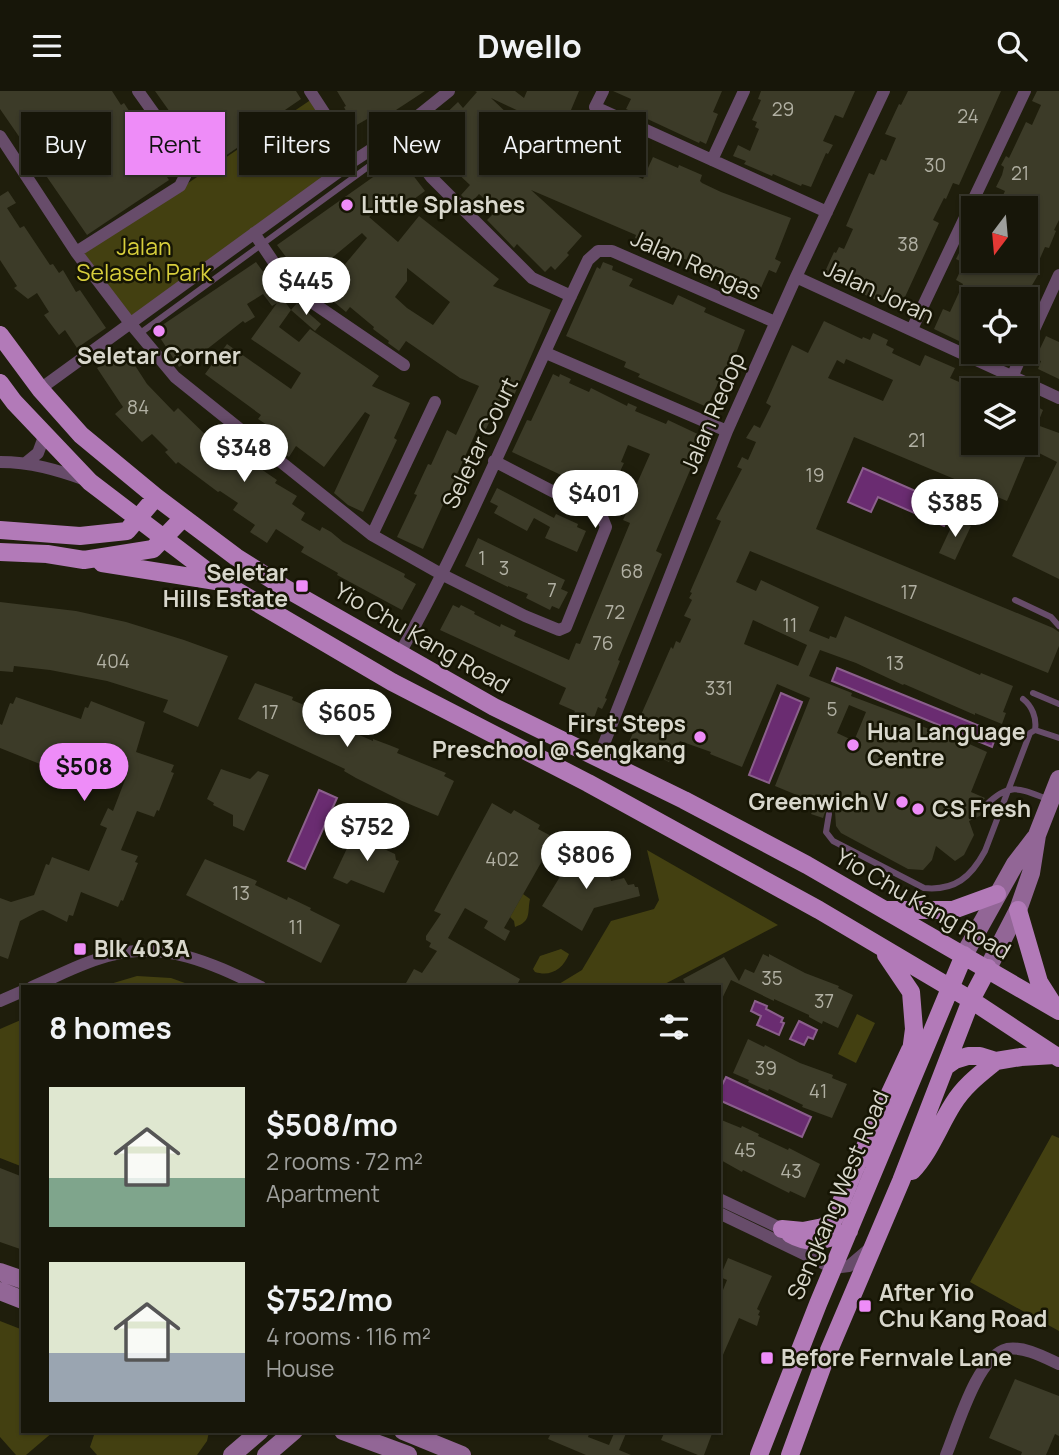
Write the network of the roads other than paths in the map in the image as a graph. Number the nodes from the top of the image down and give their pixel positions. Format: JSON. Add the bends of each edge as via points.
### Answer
{"nodes":[{"id":1,"x":138,"y":91,"type":"edge"},
{"id":2,"x":310,"y":91,"type":"edge"},
{"id":3,"x":449,"y":91,"type":"edge"},
{"id":4,"x":603,"y":91,"type":"edge"},
{"id":5,"x":744,"y":91,"type":"edge"},
{"id":6,"x":884,"y":91,"type":"edge"},
{"id":7,"x":1025,"y":91,"type":"edge"},
{"id":8,"x":324,"y":112,"type":"edge"},
{"id":9,"x":427,"y":112,"type":"edge"},
{"id":10,"x":0,"y":136,"type":"edge"},
{"id":11,"x":369,"y":153,"type":"edge"},
{"id":12,"x":355,"y":160,"type":"edge"},
{"id":13,"x":369,"y":160,"type":"edge"},
{"id":14,"x":712,"y":160,"type":"junction"},
{"id":15,"x":336,"y":175,"type":"edge"},
{"id":16,"x":430,"y":175,"type":"edge"},
{"id":17,"x":827,"y":212,"type":"junction"},
{"id":18,"x":257,"y":239,"type":"junction"},
{"id":19,"x":598,"y":251,"type":"joint"},
{"id":20,"x":76,"y":252,"type":"junction"},
{"id":21,"x":1059,"y":275,"type":"edge"},
{"id":22,"x":796,"y":277,"type":"junction"},
{"id":23,"x":570,"y":296,"type":"junction"},
{"id":24,"x":1038,"y":319,"type":"edge"},
{"id":25,"x":130,"y":323,"type":"junction"},
{"id":26,"x":775,"y":323,"type":"junction"},
{"id":27,"x":912,"y":330,"type":"junction"},
{"id":28,"x":138,"y":334,"type":"junction"},
{"id":29,"x":0,"y":335,"type":"edge"},
{"id":30,"x":547,"y":353,"type":"junction"},
{"id":31,"x":1018,"y":364,"type":"edge"},
{"id":32,"x":404,"y":365,"type":"dead end"},
{"id":33,"x":1012,"y":377,"type":"junction"},
{"id":34,"x":0,"y":383,"type":"edge"},
{"id":35,"x":40,"y":389,"type":"junction"},
{"id":36,"x":1059,"y":398,"type":"edge"},
{"id":37,"x":435,"y":402,"type":"dead end"},
{"id":38,"x":727,"y":431,"type":"junction"},
{"id":39,"x":44,"y":434,"type":"junction"},
{"id":40,"x":494,"y":461,"type":"junction"},
{"id":41,"x":0,"y":462,"type":"edge"},
{"id":42,"x":27,"y":462,"type":"junction"},
{"id":43,"x":90,"y":482,"type":"junction"},
{"id":44,"x":156,"y":497,"type":"junction"},
{"id":45,"x":183,"y":518,"type":"junction"},
{"id":46,"x":138,"y":520,"type":"junction"},
{"id":47,"x":0,"y":530,"type":"edge"},
{"id":48,"x":372,"y":535,"type":"junction"},
{"id":49,"x":163,"y":539,"type":"junction"},
{"id":50,"x":0,"y":552,"type":"edge"},
{"id":51,"x":84,"y":560,"type":"junction"},
{"id":52,"x":441,"y":574,"type":"junction"},
{"id":53,"x":220,"y":581,"type":"junction"},
{"id":54,"x":1016,"y":600,"type":"dead end"},
{"id":55,"x":1055,"y":617,"type":"edge"},
{"id":56,"x":1059,"y":626,"type":"edge"},
{"id":57,"x":400,"y":653,"type":"junction"},
{"id":58,"x":1033,"y":694,"type":"dead end"},
{"id":59,"x":1023,"y":699,"type":"dead end"},
{"id":60,"x":1059,"y":704,"type":"edge"},
{"id":61,"x":1035,"y":730,"type":"junction"},
{"id":62,"x":1059,"y":738,"type":"edge"},
{"id":63,"x":598,"y":759,"type":"junction"},
{"id":64,"x":1059,"y":779,"type":"edge"},
{"id":65,"x":1011,"y":788,"type":"junction"},
{"id":66,"x":1051,"y":800,"type":"junction"},
{"id":67,"x":986,"y":805,"type":"dead end"},
{"id":68,"x":829,"y":814,"type":"dead end"},
{"id":69,"x":1037,"y":835,"type":"junction"},
{"id":70,"x":997,"y":894,"type":"junction"},
{"id":71,"x":884,"y":910,"type":"junction"},
{"id":72,"x":1018,"y":910,"type":"junction"},
{"id":73,"x":881,"y":949,"type":"junction"},
{"id":74,"x":964,"y":955,"type":"junction"},
{"id":75,"x":988,"y":968,"type":"junction"},
{"id":76,"x":37,"y":985,"type":"edge"},
{"id":77,"x":256,"y":985,"type":"edge"},
{"id":78,"x":948,"y":988,"type":"junction"},
{"id":79,"x":21,"y":992,"type":"edge"},
{"id":80,"x":971,"y":1000,"type":"junction"},
{"id":81,"x":0,"y":1001,"type":"edge"},
{"id":82,"x":1058,"y":1010,"type":"edge"},
{"id":83,"x":910,"y":1050,"type":"junction"},
{"id":84,"x":1057,"y":1057,"type":"edge"},
{"id":85,"x":996,"y":1061,"type":"junction"},
{"id":86,"x":945,"y":1067,"type":"junction"},
{"id":87,"x":912,"y":1083,"type":"junction"},
{"id":88,"x":901,"y":1181,"type":"junction"},
{"id":89,"x":721,"y":1200,"type":"edge"},
{"id":90,"x":721,"y":1214,"type":"edge"},
{"id":91,"x":782,"y":1229,"type":"junction"},
{"id":92,"x":849,"y":1231,"type":"junction"},
{"id":93,"x":876,"y":1240,"type":"junction"},
{"id":94,"x":833,"y":1268,"type":"junction"},
{"id":95,"x":0,"y":1272,"type":"edge"},
{"id":96,"x":21,"y":1279,"type":"edge"},
{"id":97,"x":0,"y":1291,"type":"edge"},
{"id":98,"x":21,"y":1299,"type":"edge"},
{"id":99,"x":1059,"y":1364,"type":"edge"},
{"id":100,"x":240,"y":1433,"type":"edge"},
{"id":101,"x":258,"y":1433,"type":"edge"},
{"id":102,"x":292,"y":1433,"type":"edge"},
{"id":103,"x":348,"y":1433,"type":"edge"},
{"id":104,"x":407,"y":1433,"type":"edge"},
{"id":105,"x":230,"y":1455,"type":"edge"},
{"id":106,"x":267,"y":1455,"type":"edge"},
{"id":107,"x":408,"y":1455,"type":"edge"},
{"id":108,"x":462,"y":1455,"type":"edge"},
{"id":109,"x":759,"y":1455,"type":"edge"},
{"id":110,"x":790,"y":1455,"type":"edge"},
{"id":111,"x":946,"y":1455,"type":"edge"}],
"edges":[{"from":1,"to":20,"type":"street","via":[[185,157],[186,174],[180,186]]},
{"from":2,"to":8,"type":"street"},
{"from":3,"to":9,"type":"street"},
{"from":4,"to":14,"type":"street","via":[[595,107]]},
{"from":5,"to":14,"type":"street"},
{"from":6,"to":17,"type":"street","name":"Jalan Redop"},
{"from":7,"to":27,"type":"street"},
{"from":10,"to":20,"type":"street"},
{"from":11,"to":12,"type":"street"},
{"from":13,"to":18,"type":"lane"},
{"from":14,"to":17,"type":"street"},
{"from":15,"to":18,"type":"street"},
{"from":16,"to":23,"type":"street","via":[[533,278]]},
{"from":17,"to":22,"type":"street","name":"Jalan Redop"},
{"from":18,"to":25,"type":"street"},
{"from":18,"to":28,"type":"lane"},
{"from":18,"to":32,"type":"street","via":[[291,288]]},
{"from":19,"to":23,"type":"street","name":"Seletar Court","via":[[588,260]]},
{"from":19,"to":26,"type":"street","name":"Jalan Rengas","via":[[612,251]]},
{"from":20,"to":25,"type":"street"},
{"from":21,"to":24,"type":"street"},
{"from":22,"to":26,"type":"street","name":"Jalan Redop"},
{"from":22,"to":27,"type":"street","name":"Jalan Joran"},
{"from":23,"to":30,"type":"street","name":"Seletar Court"},
{"from":25,"to":28,"type":"street"},
{"from":25,"to":35,"type":"street"},
{"from":26,"to":38,"type":"street","name":"Jalan Redop"},
{"from":27,"to":33,"type":"street","name":"Jalan Joran"},
{"from":28,"to":48,"type":"street","via":[[175,377]]},
{"from":29,"to":35,"type":"main road","name":"Yio Chu Kang Road"},
{"from":30,"to":38,"type":"street"},
{"from":30,"to":40,"type":"street","name":"Seletar Court"},
{"from":31,"to":33,"type":"street"},
{"from":33,"to":36,"type":"street","name":"Jalan Joran"},
{"from":34,"to":39,"type":"main road"},
{"from":35,"to":44,"type":"main road","name":"Yio Chu Kang Road","via":[[81,435]]},
{"from":37,"to":48,"type":"street"},
{"from":38,"to":63,"type":"street","name":"Jalan Redop"},
{"from":39,"to":42,"type":"street","via":[[38,453]]},
{"from":39,"to":43,"type":"main road"},
{"from":40,"to":52,"type":"street","name":"Seletar Court"},
{"from":40,"to":52,"type":"street","via":[[605,522],[566,627],[559,630],[525,616]]},
{"from":41,"to":42,"type":"street"},
{"from":42,"to":43,"type":"street"},
{"from":43,"to":46,"type":"main road"},
{"from":44,"to":45,"type":"main road","name":"Yio Chu Kang Road"},
{"from":44,"to":46,"type":"main road"},
{"from":45,"to":49,"type":"main road"},
{"from":45,"to":57,"type":"main road","name":"Yio Chu Kang Road","via":[[285,588]]},
{"from":46,"to":47,"type":"main road","via":[[127,531],[106,535]]},
{"from":46,"to":49,"type":"main road"},
{"from":48,"to":52,"type":"street"},
{"from":49,"to":51,"type":"main road","via":[[153,549]]},
{"from":49,"to":53,"type":"main road"},
{"from":50,"to":51,"type":"main road"},
{"from":51,"to":53,"type":"main road"},
{"from":52,"to":57,"type":"street","name":"Seletar Court"},
{"from":53,"to":73,"type":"main road","via":[[392,682],[588,783]]},
{"from":54,"to":55,"type":"lane"},
{"from":55,"to":56,"type":"lane"},
{"from":57,"to":63,"type":"main road","name":"Yio Chu Kang Road"},
{"from":58,"to":60,"type":"lane"},
{"from":59,"to":61,"type":"lane","via":[[1030,705]]},
{"from":61,"to":62,"type":"lane"},
{"from":61,"to":65,"type":"lane"},
{"from":63,"to":71,"type":"main road","name":"Yio Chu Kang Road","via":[[795,859]]},
{"from":64,"to":66,"type":"street"},
{"from":65,"to":66,"type":"lane"},
{"from":65,"to":67,"type":"lane"},
{"from":65,"to":68,"type":"lane","via":[[976,867],[952,887],[924,888],[833,841],[826,832]]},
{"from":66,"to":69,"type":"street"},
{"from":69,"to":70,"type":"street"},
{"from":69,"to":72,"type":"street","via":[[1031,873]]},
{"from":70,"to":71,"type":"main road","via":[[953,910]]},
{"from":70,"to":74,"type":"street"},
{"from":71,"to":74,"type":"main road","name":"Yio Chu Kang Road"},
{"from":72,"to":75,"type":"street"},
{"from":72,"to":82,"type":"main road","via":[[1039,982]]},
{"from":73,"to":78,"type":"main road"},
{"from":73,"to":83,"type":"main road","via":[[911,992],[914,1030]]},
{"from":74,"to":75,"type":"main road","name":"Yio Chu Kang Road"},
{"from":74,"to":78,"type":"main road","name":"Sengkang West Road"},
{"from":75,"to":80,"type":"main road"},
{"from":75,"to":82,"type":"main road","name":"Yio Chu Kang Road"},
{"from":76,"to":77,"type":"street","via":[[111,955],[152,950],[198,959]]},
{"from":78,"to":80,"type":"main road"},
{"from":78,"to":87,"type":"main road","name":"Sengkang West Road"},
{"from":79,"to":81,"type":"street"},
{"from":80,"to":84,"type":"main road"},
{"from":80,"to":86,"type":"main road"},
{"from":83,"to":87,"type":"main road"},
{"from":83,"to":91,"type":"main road","via":[[835,1219],[803,1231]]},
{"from":84,"to":85,"type":"main road"},
{"from":85,"to":86,"type":"main road","via":[[968,1056]]},
{"from":85,"to":88,"type":"main road","via":[[971,1081],[920,1162]]},
{"from":86,"to":88,"type":"main road"},
{"from":87,"to":92,"type":"main road","name":"Sengkang West Road"},
{"from":88,"to":93,"type":"main road"},
{"from":89,"to":91,"type":"street"},
{"from":90,"to":94,"type":"street"},
{"from":91,"to":92,"type":"main road","via":[[810,1242]]},
{"from":92,"to":94,"type":"main road","name":"Sengkang West Road"},
{"from":93,"to":94,"type":"street","via":[[856,1262]]},
{"from":93,"to":110,"type":"main road"},
{"from":94,"to":109,"type":"main road","name":"Sengkang West Road"},
{"from":95,"to":96,"type":"street"},
{"from":97,"to":98,"type":"street"},
{"from":99,"to":111,"type":"street","via":[[1021,1349],[1005,1349],[992,1359],[980,1373]]},
{"from":100,"to":105,"type":"street"},
{"from":101,"to":105,"type":"street"},
{"from":102,"to":106,"type":"street"},
{"from":103,"to":107,"type":"street"},
{"from":104,"to":108,"type":"street"}]}
